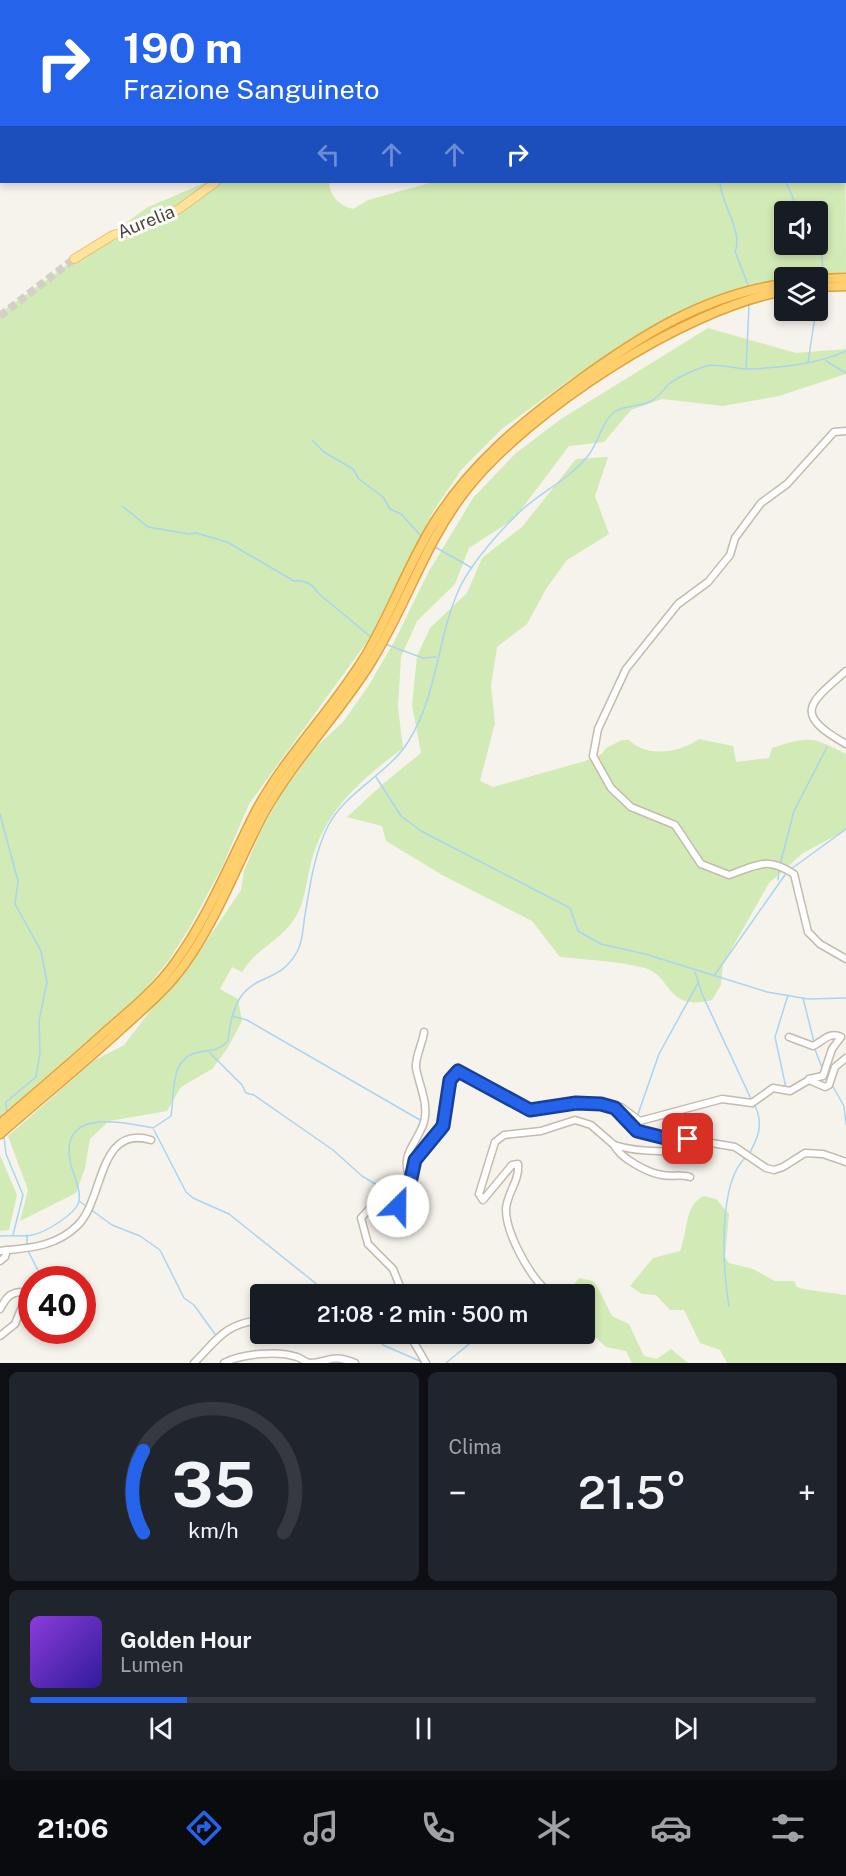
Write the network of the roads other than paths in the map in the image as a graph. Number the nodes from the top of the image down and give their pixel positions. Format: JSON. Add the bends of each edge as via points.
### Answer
{"nodes":[{"id":1,"x":215,"y":183,"type":"edge"},
{"id":2,"x":74,"y":259,"type":"tunnel mouth"},
{"id":3,"x":846,"y":278,"type":"edge"},
{"id":4,"x":828,"y":279,"type":"edge"},
{"id":5,"x":774,"y":286,"type":"edge"},
{"id":6,"x":846,"y":286,"type":"edge"},
{"id":7,"x":828,"y":287,"type":"edge"},
{"id":8,"x":774,"y":294,"type":"edge"},
{"id":9,"x":598,"y":372,"type":"junction"},
{"id":10,"x":846,"y":431,"type":"edge"},
{"id":11,"x":846,"y":671,"type":"edge"},
{"id":12,"x":846,"y":744,"type":"edge"},
{"id":13,"x":846,"y":959,"type":"edge"},
{"id":14,"x":424,"y":1032,"type":"dead end"},
{"id":15,"x":789,"y":1038,"type":"dead end"},
{"id":16,"x":100,"y":1042,"type":"junction"},
{"id":17,"x":846,"y":1058,"type":"edge"},
{"id":18,"x":808,"y":1080,"type":"junction"},
{"id":19,"x":615,"y":1108,"type":"junction"},
{"id":20,"x":0,"y":1124,"type":"edge"},
{"id":21,"x":0,"y":1134,"type":"edge"},
{"id":22,"x":151,"y":1140,"type":"dead end"},
{"id":23,"x":703,"y":1143,"type":"junction"},
{"id":24,"x":614,"y":1145,"type":"junction"},
{"id":25,"x":846,"y":1162,"type":"edge"},
{"id":26,"x":690,"y":1177,"type":"dead end"},
{"id":27,"x":410,"y":1178,"type":"junction"},
{"id":28,"x":3,"y":1250,"type":"edge"},
{"id":29,"x":0,"y":1262,"type":"edge"},
{"id":30,"x":399,"y":1284,"type":"edge"},
{"id":31,"x":541,"y":1284,"type":"edge"},
{"id":32,"x":0,"y":1309,"type":"edge"},
{"id":33,"x":250,"y":1321,"type":"edge"},
{"id":34,"x":0,"y":1336,"type":"edge"},
{"id":35,"x":415,"y":1344,"type":"edge"},
{"id":36,"x":194,"y":1363,"type":"edge"},
{"id":37,"x":224,"y":1363,"type":"edge"},
{"id":38,"x":355,"y":1363,"type":"edge"},
{"id":39,"x":426,"y":1363,"type":"edge"}],
"edges":[{"from":1,"to":2,"type":"main road","name":"Aurelia","via":[[179,209],[113,235]]},
{"from":3,"to":4,"type":"highway"},
{"from":5,"to":9,"type":"highway","via":[[725,297],[673,318]]},
{"from":6,"to":7,"type":"highway"},
{"from":8,"to":9,"type":"highway","via":[[680,327]]},
{"from":9,"to":16,"type":"highway","via":[[541,413],[462,489],[414,568],[370,657],[290,757],[257,809],[196,931],[147,996]]},
{"from":10,"to":13,"type":"street","via":[[834,432],[787,484],[761,503],[735,538],[730,555],[708,582],[678,604],[626,669],[598,729],[593,756],[611,788],[632,807],[675,825],[701,864],[729,875],[760,864],[777,863],[795,874],[808,932]]},
{"from":11,"to":12,"type":"street","via":[[819,693],[812,718],[819,728]]},
{"from":14,"to":27,"type":"street","via":[[416,1068],[425,1115],[424,1125],[407,1154]]},
{"from":15,"to":18,"type":"street","via":[[813,1046],[825,1037],[841,1037],[832,1049],[823,1076]]},
{"from":16,"to":20,"type":"highway"},
{"from":16,"to":21,"type":"highway"},
{"from":17,"to":18,"type":"street","via":[[835,1067],[829,1085]]},
{"from":18,"to":19,"type":"street","via":[[790,1091],[773,1088],[752,1103],[722,1099],[640,1121],[626,1109]]},
{"from":19,"to":23,"type":"street","via":[[637,1131]]},
{"from":19,"to":27,"type":"street","via":[[589,1102],[530,1110],[458,1071],[450,1080],[443,1126],[415,1160]]},
{"from":22,"to":28,"type":"street","via":[[140,1136],[124,1139],[113,1148],[86,1215],[77,1226],[36,1248]]},
{"from":23,"to":24,"type":"street","via":[[652,1151]]},
{"from":23,"to":25,"type":"street","via":[[743,1150],[756,1164],[774,1170],[805,1153]]},
{"from":24,"to":26,"type":"street","via":[[626,1157],[659,1175]]},
{"from":24,"to":31,"type":"street","via":[[591,1125],[575,1120],[541,1131],[504,1135],[495,1142],[479,1194],[483,1200],[518,1164],[519,1174],[506,1209],[510,1228],[530,1271]]},
{"from":27,"to":30,"type":"street","via":[[404,1202],[393,1209],[372,1206],[361,1218],[368,1244],[393,1269]]},
{"from":28,"to":29,"type":"street","via":[[5,1257]]},
{"from":32,"to":34,"type":"street","via":[[6,1297],[15,1291],[30,1295],[15,1324]]},
{"from":33,"to":36,"type":"street","via":[[228,1328]]},
{"from":35,"to":39,"type":"street"},
{"from":37,"to":38,"type":"street","via":[[253,1354],[291,1355],[310,1363],[342,1358]]}]}
